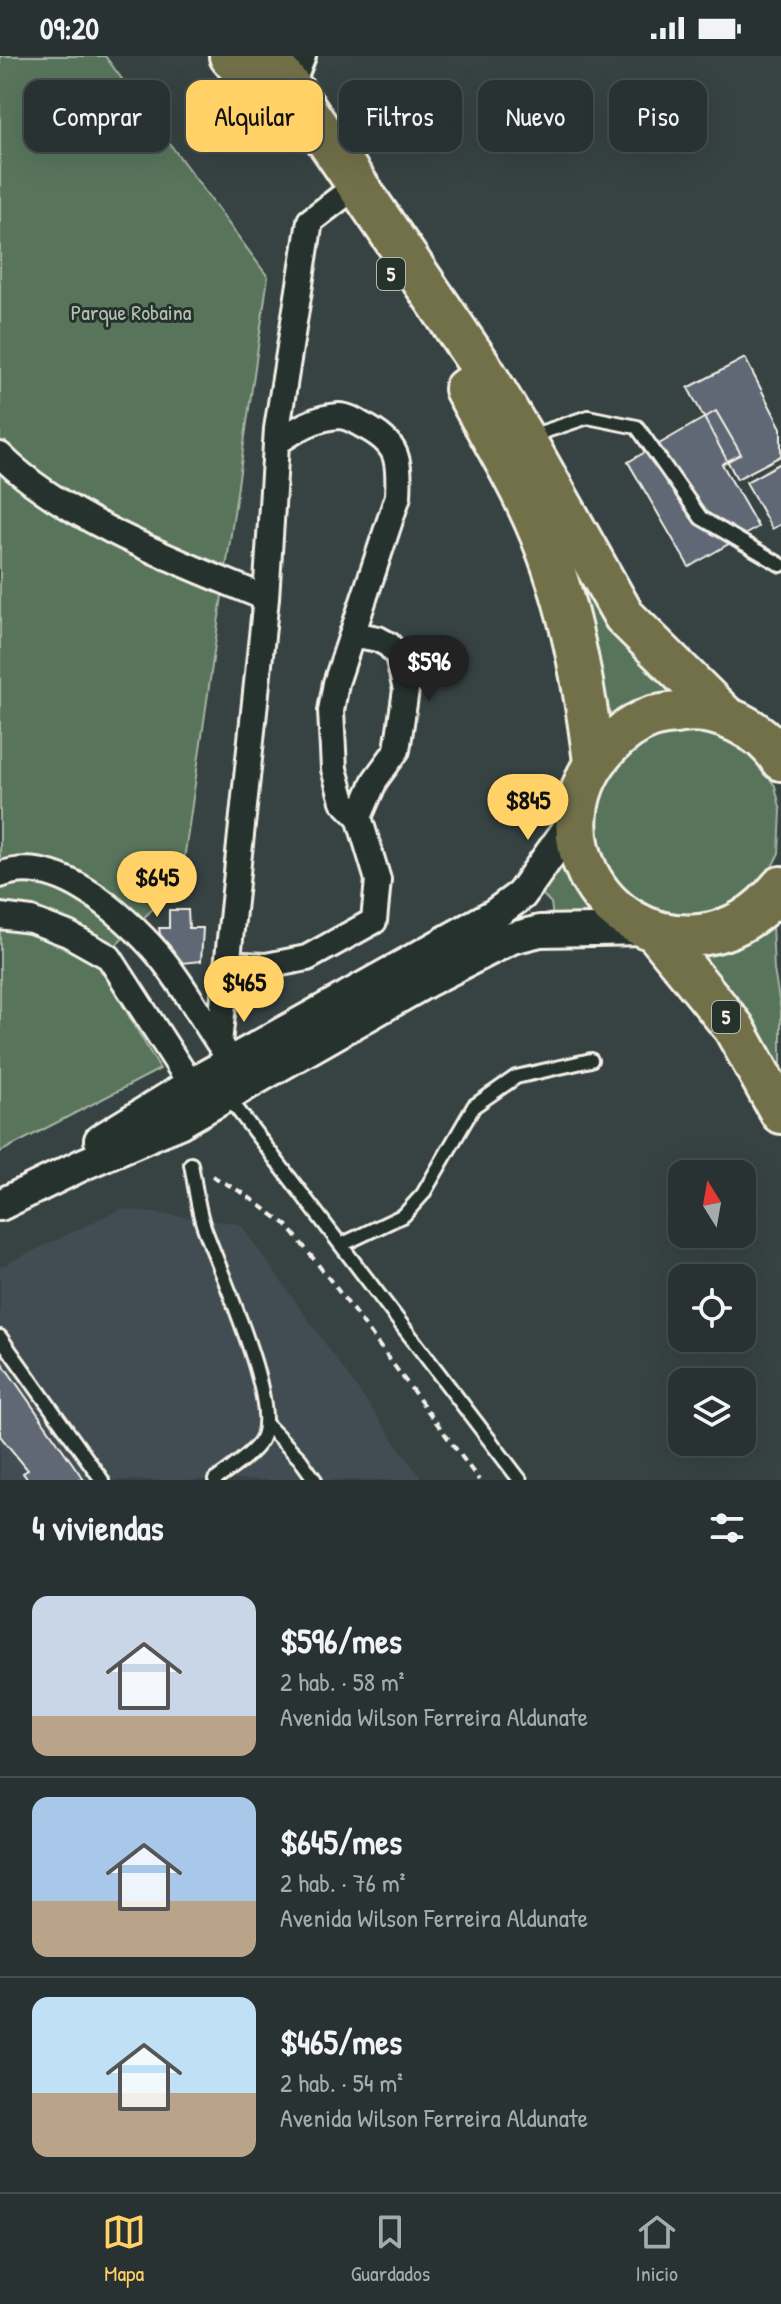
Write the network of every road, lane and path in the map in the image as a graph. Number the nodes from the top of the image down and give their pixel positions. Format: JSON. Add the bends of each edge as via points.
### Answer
{"nodes":[{"id":1,"x":230,"y":56,"type":"edge"},
{"id":2,"x":265,"y":56,"type":"edge"},
{"id":3,"x":279,"y":80,"type":"edge"},
{"id":4,"x":286,"y":80,"type":"edge"},
{"id":5,"x":323,"y":133,"type":"edge"},
{"id":6,"x":320,"y":152,"type":"edge"},
{"id":7,"x":340,"y":198,"type":"junction"},
{"id":8,"x":524,"y":438,"type":"junction"},
{"id":9,"x":276,"y":443,"type":"junction"},
{"id":10,"x":0,"y":455,"type":"edge"},
{"id":11,"x":781,"y":565,"type":"edge"},
{"id":12,"x":266,"y":598,"type":"junction"},
{"id":13,"x":352,"y":634,"type":"junction"},
{"id":14,"x":727,"y":718,"type":"junction"},
{"id":15,"x":781,"y":760,"type":"edge"},
{"id":16,"x":594,"y":762,"type":"junction"},
{"id":17,"x":359,"y":817,"type":"junction"},
{"id":18,"x":575,"y":819,"type":"junction"},
{"id":19,"x":0,"y":875,"type":"edge"},
{"id":20,"x":781,"y":887,"type":"edge"},
{"id":21,"x":521,"y":895,"type":"junction"},
{"id":22,"x":0,"y":916,"type":"edge"},
{"id":23,"x":781,"y":919,"type":"edge"},
{"id":24,"x":781,"y":927,"type":"edge"},
{"id":25,"x":651,"y":930,"type":"junction"},
{"id":26,"x":540,"y":931,"type":"junction"},
{"id":27,"x":227,"y":964,"type":"junction"},
{"id":28,"x":591,"y":1060,"type":"dead end"},
{"id":29,"x":221,"y":1080,"type":"junction"},
{"id":30,"x":781,"y":1113,"type":"edge"},
{"id":31,"x":191,"y":1164,"type":"joint"},
{"id":32,"x":0,"y":1204,"type":"edge"},
{"id":33,"x":341,"y":1245,"type":"junction"},
{"id":34,"x":0,"y":1337,"type":"edge"},
{"id":35,"x":265,"y":1423,"type":"junction"},
{"id":36,"x":102,"y":1480,"type":"edge"},
{"id":37,"x":215,"y":1480,"type":"edge"},
{"id":38,"x":315,"y":1480,"type":"edge"},
{"id":39,"x":479,"y":1480,"type":"edge"},
{"id":40,"x":520,"y":1480,"type":"edge"}],
"edges":[{"from":1,"to":3,"type":"highway","number":"5"},
{"from":2,"to":4,"type":"highway","number":"5"},
{"from":5,"to":8,"type":"highway","number":"5"},
{"from":6,"to":7,"type":"highway","number":"5"},
{"from":7,"to":9,"type":"street","via":[[310,221]]},
{"from":7,"to":16,"type":"highway","number":"5","via":[[456,372],[529,508],[565,604]]},
{"from":8,"to":11,"type":"lane","via":[[588,417],[637,427],[701,518]]},
{"from":8,"to":14,"type":"highway","number":"5","via":[[624,616]]},
{"from":9,"to":12,"type":"street"},
{"from":9,"to":13,"type":"street","via":[[296,429],[343,415],[394,448],[400,467],[398,496]]},
{"from":10,"to":12,"type":"street","via":[[64,503],[163,556]]},
{"from":12,"to":27,"type":"street"},
{"from":13,"to":17,"type":"street","via":[[331,711],[334,769],[343,801]]},
{"from":13,"to":17,"type":"street","via":[[389,645],[398,656],[406,690],[397,750],[375,780]]},
{"from":14,"to":15,"type":"highway","via":[[760,737]]},
{"from":14,"to":16,"type":"highway","via":[[690,711],[652,717],[619,735]]},
{"from":16,"to":18,"type":"highway"},
{"from":17,"to":27,"type":"street","via":[[378,880],[374,921],[307,958],[266,966]]},
{"from":18,"to":21,"type":"street"},
{"from":18,"to":25,"type":"highway","via":[[579,854],[594,885],[617,911]]},
{"from":19,"to":29,"type":"street","via":[[15,870],[57,875],[92,892],[153,947]]},
{"from":20,"to":25,"type":"highway","via":[[743,922],[715,933],[685,936]]},
{"from":21,"to":26,"type":"street","via":[[543,907]]},
{"from":21,"to":29,"type":"street"},
{"from":22,"to":29,"type":"street","via":[[31,920],[109,957]]},
{"from":23,"to":24,"type":"highway"},
{"from":25,"to":26,"type":"street"},
{"from":25,"to":30,"type":"highway","number":"5","via":[[734,1028]]},
{"from":26,"to":29,"type":"street","via":[[512,938]]},
{"from":27,"to":29,"type":"street"},
{"from":28,"to":33,"type":"lane","via":[[516,1077],[474,1106],[423,1194],[404,1215]]},
{"from":29,"to":32,"type":"street"},
{"from":29,"to":33,"type":"lane"},
{"from":31,"to":35,"type":"lane","via":[[202,1221],[258,1370]]},
{"from":31,"to":39,"type":"path","via":[[287,1225]]},
{"from":33,"to":40,"type":"lane"},
{"from":34,"to":36,"type":"lane"},
{"from":35,"to":37,"type":"lane","via":[[261,1440]]},
{"from":35,"to":38,"type":"lane"}]}
